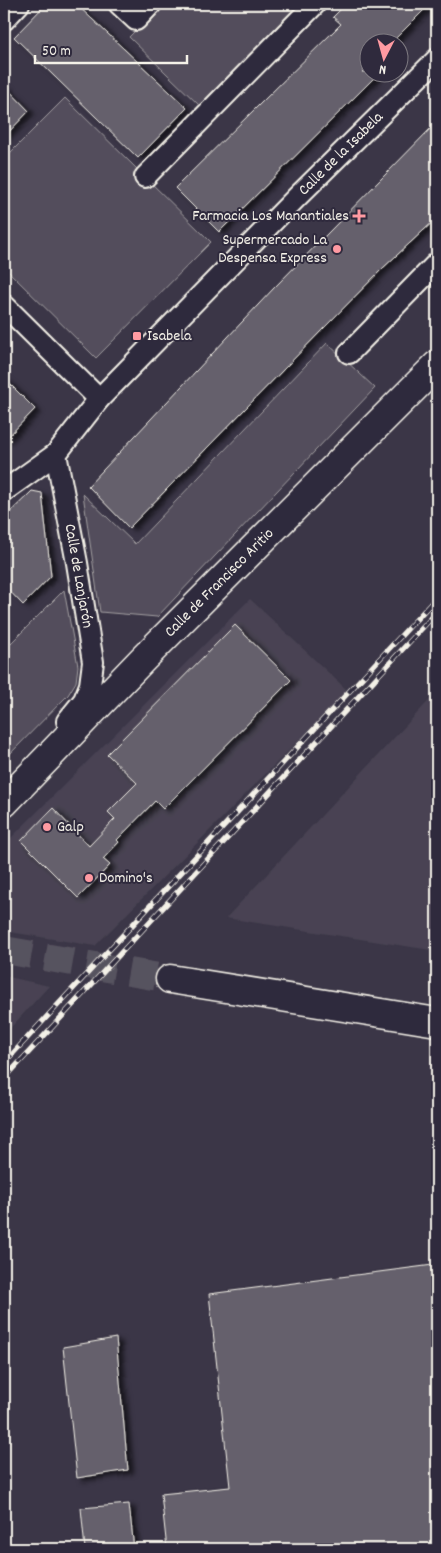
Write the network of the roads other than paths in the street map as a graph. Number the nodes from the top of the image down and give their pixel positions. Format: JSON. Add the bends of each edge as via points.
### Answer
{"nodes":[{"id":1,"x":20,"y":4,"type":"edge"},
{"id":2,"x":119,"y":4,"type":"edge"},
{"id":3,"x":151,"y":4,"type":"edge"},
{"id":4,"x":315,"y":4,"type":"edge"},
{"id":5,"x":4,"y":20,"type":"edge"},
{"id":6,"x":437,"y":59,"type":"edge"},
{"id":7,"x":145,"y":177,"type":"dead end"},
{"id":8,"x":437,"y":263,"type":"edge"},
{"id":9,"x":4,"y":304,"type":"edge"},
{"id":10,"x":349,"y":353,"type":"dead end"},
{"id":11,"x":437,"y":365,"type":"edge"},
{"id":12,"x":100,"y":399,"type":"junction"},
{"id":13,"x":56,"y":454,"type":"junction"},
{"id":14,"x":4,"y":491,"type":"edge"},
{"id":15,"x":50,"y":757,"type":"junction"},
{"id":16,"x":4,"y":803,"type":"edge"},
{"id":17,"x":170,"y":979,"type":"tunnel mouth"},
{"id":18,"x":437,"y":1022,"type":"edge"}],
"edges":[{"from":1,"to":5,"type":"street"},
{"from":2,"to":3,"type":"street","via":[[136,20]]},
{"from":4,"to":7,"type":"street"},
{"from":6,"to":12,"type":"street","name":"Calle de la Isabela"},
{"from":8,"to":10,"type":"street"},
{"from":9,"to":12,"type":"street"},
{"from":11,"to":15,"type":"main road","name":"Calle de Francisco Aritio","via":[[150,652]]},
{"from":12,"to":13,"type":"street"},
{"from":13,"to":14,"type":"street"},
{"from":13,"to":15,"type":"street","name":"Calle de Lanjarón","via":[[92,662],[90,685],[84,700],[66,723]]},
{"from":15,"to":16,"type":"main road","name":"Calle de Francisco Aritio"},
{"from":17,"to":18,"type":"main road"}]}
